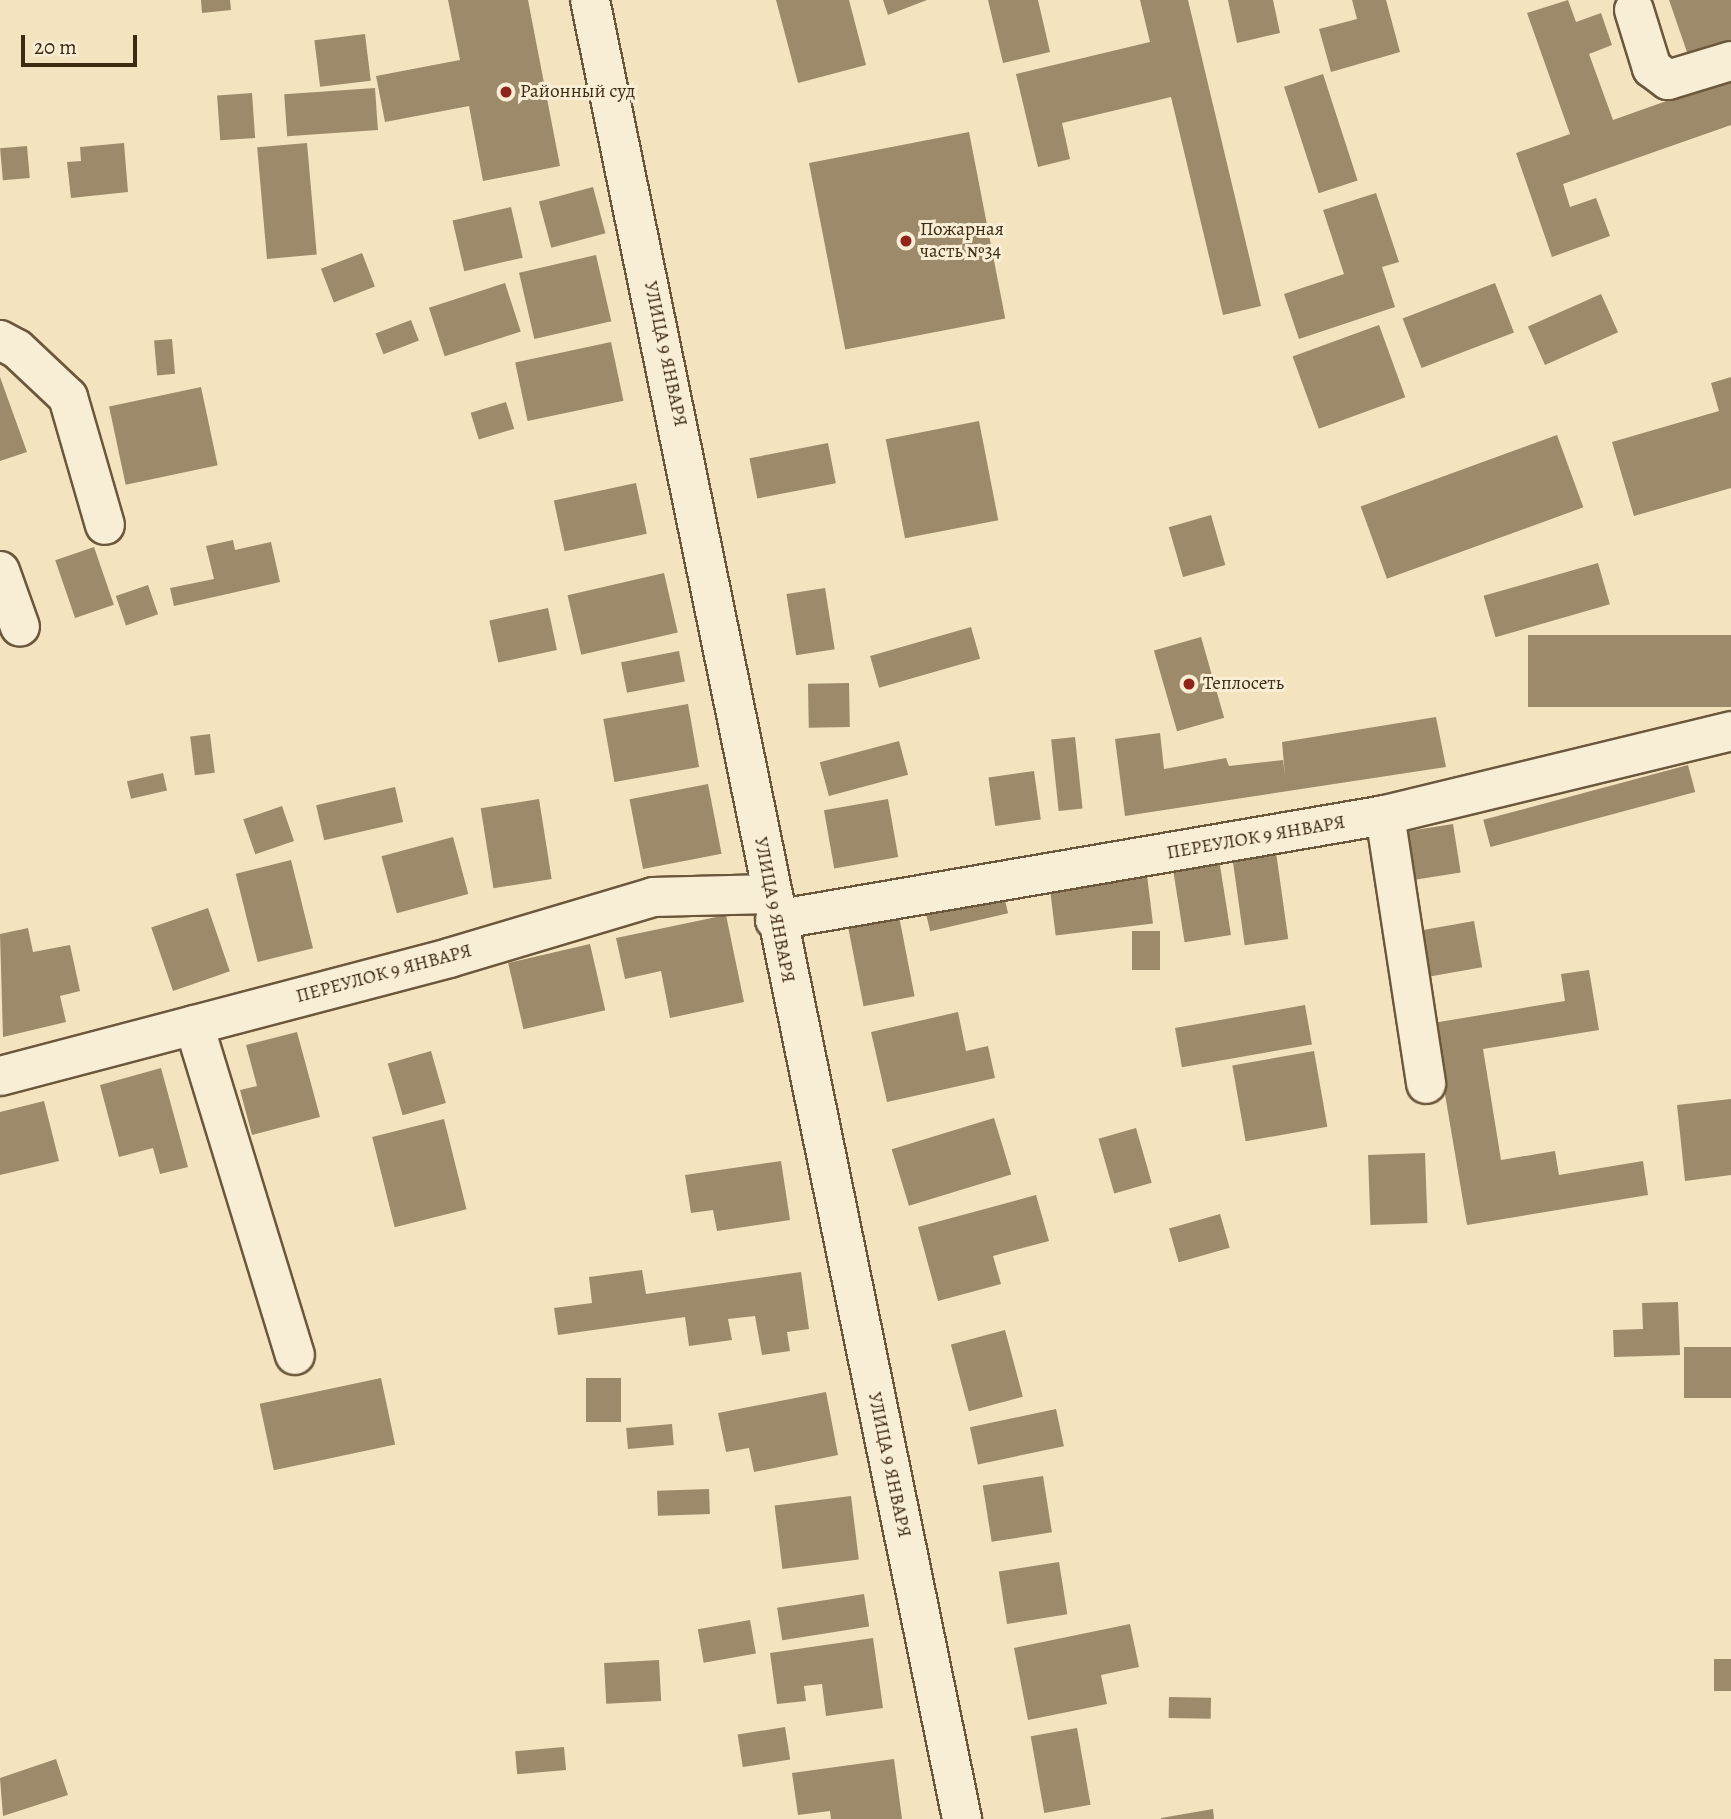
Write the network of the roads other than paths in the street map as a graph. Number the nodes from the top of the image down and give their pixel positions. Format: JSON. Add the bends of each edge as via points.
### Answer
{"nodes":[{"id":1,"x":590,"y":0,"type":"edge"},
{"id":2,"x":1634,"y":10,"type":"dead end"},
{"id":3,"x":1731,"y":61,"type":"edge"},
{"id":4,"x":0,"y":340,"type":"edge"},
{"id":5,"x":105,"y":525,"type":"dead end"},
{"id":6,"x":0,"y":571,"type":"edge"},
{"id":7,"x":20,"y":627,"type":"dead end"},
{"id":8,"x":1731,"y":731,"type":"edge"},
{"id":9,"x":1385,"y":816,"type":"junction"},
{"id":10,"x":773,"y":907,"type":"junction"},
{"id":11,"x":194,"y":1025,"type":"junction"},
{"id":12,"x":0,"y":1076,"type":"edge"},
{"id":13,"x":1426,"y":1084,"type":"dead end"},
{"id":14,"x":295,"y":1354,"type":"dead end"},
{"id":15,"x":962,"y":1819,"type":"edge"}],
"edges":[{"from":1,"to":10,"type":"street","name":"УЛИЦА 9 ЯНВАРЯ","via":[[680,427]]},
{"from":2,"to":3,"type":"street","via":[[1652,68],[1668,80]]},
{"from":4,"to":5,"type":"street","via":[[17,349],[68,397]]},
{"from":6,"to":7,"type":"street"},
{"from":8,"to":9,"type":"street","name":"ПЕРЕУЛОК 9 ЯНВАРЯ"},
{"from":9,"to":10,"type":"street","name":"ПЕРЕУЛОК 9 ЯНВАРЯ"},
{"from":9,"to":13,"type":"street"},
{"from":10,"to":11,"type":"street","name":"ПЕРЕУЛОК 9 ЯНВАРЯ","via":[[653,897],[449,958]]},
{"from":10,"to":15,"type":"street","name":"УЛИЦА 9 ЯНВАРЯ"},
{"from":11,"to":12,"type":"street","name":"ПЕРЕУЛОК 9 ЯНВАРЯ"},
{"from":11,"to":14,"type":"street"}]}
